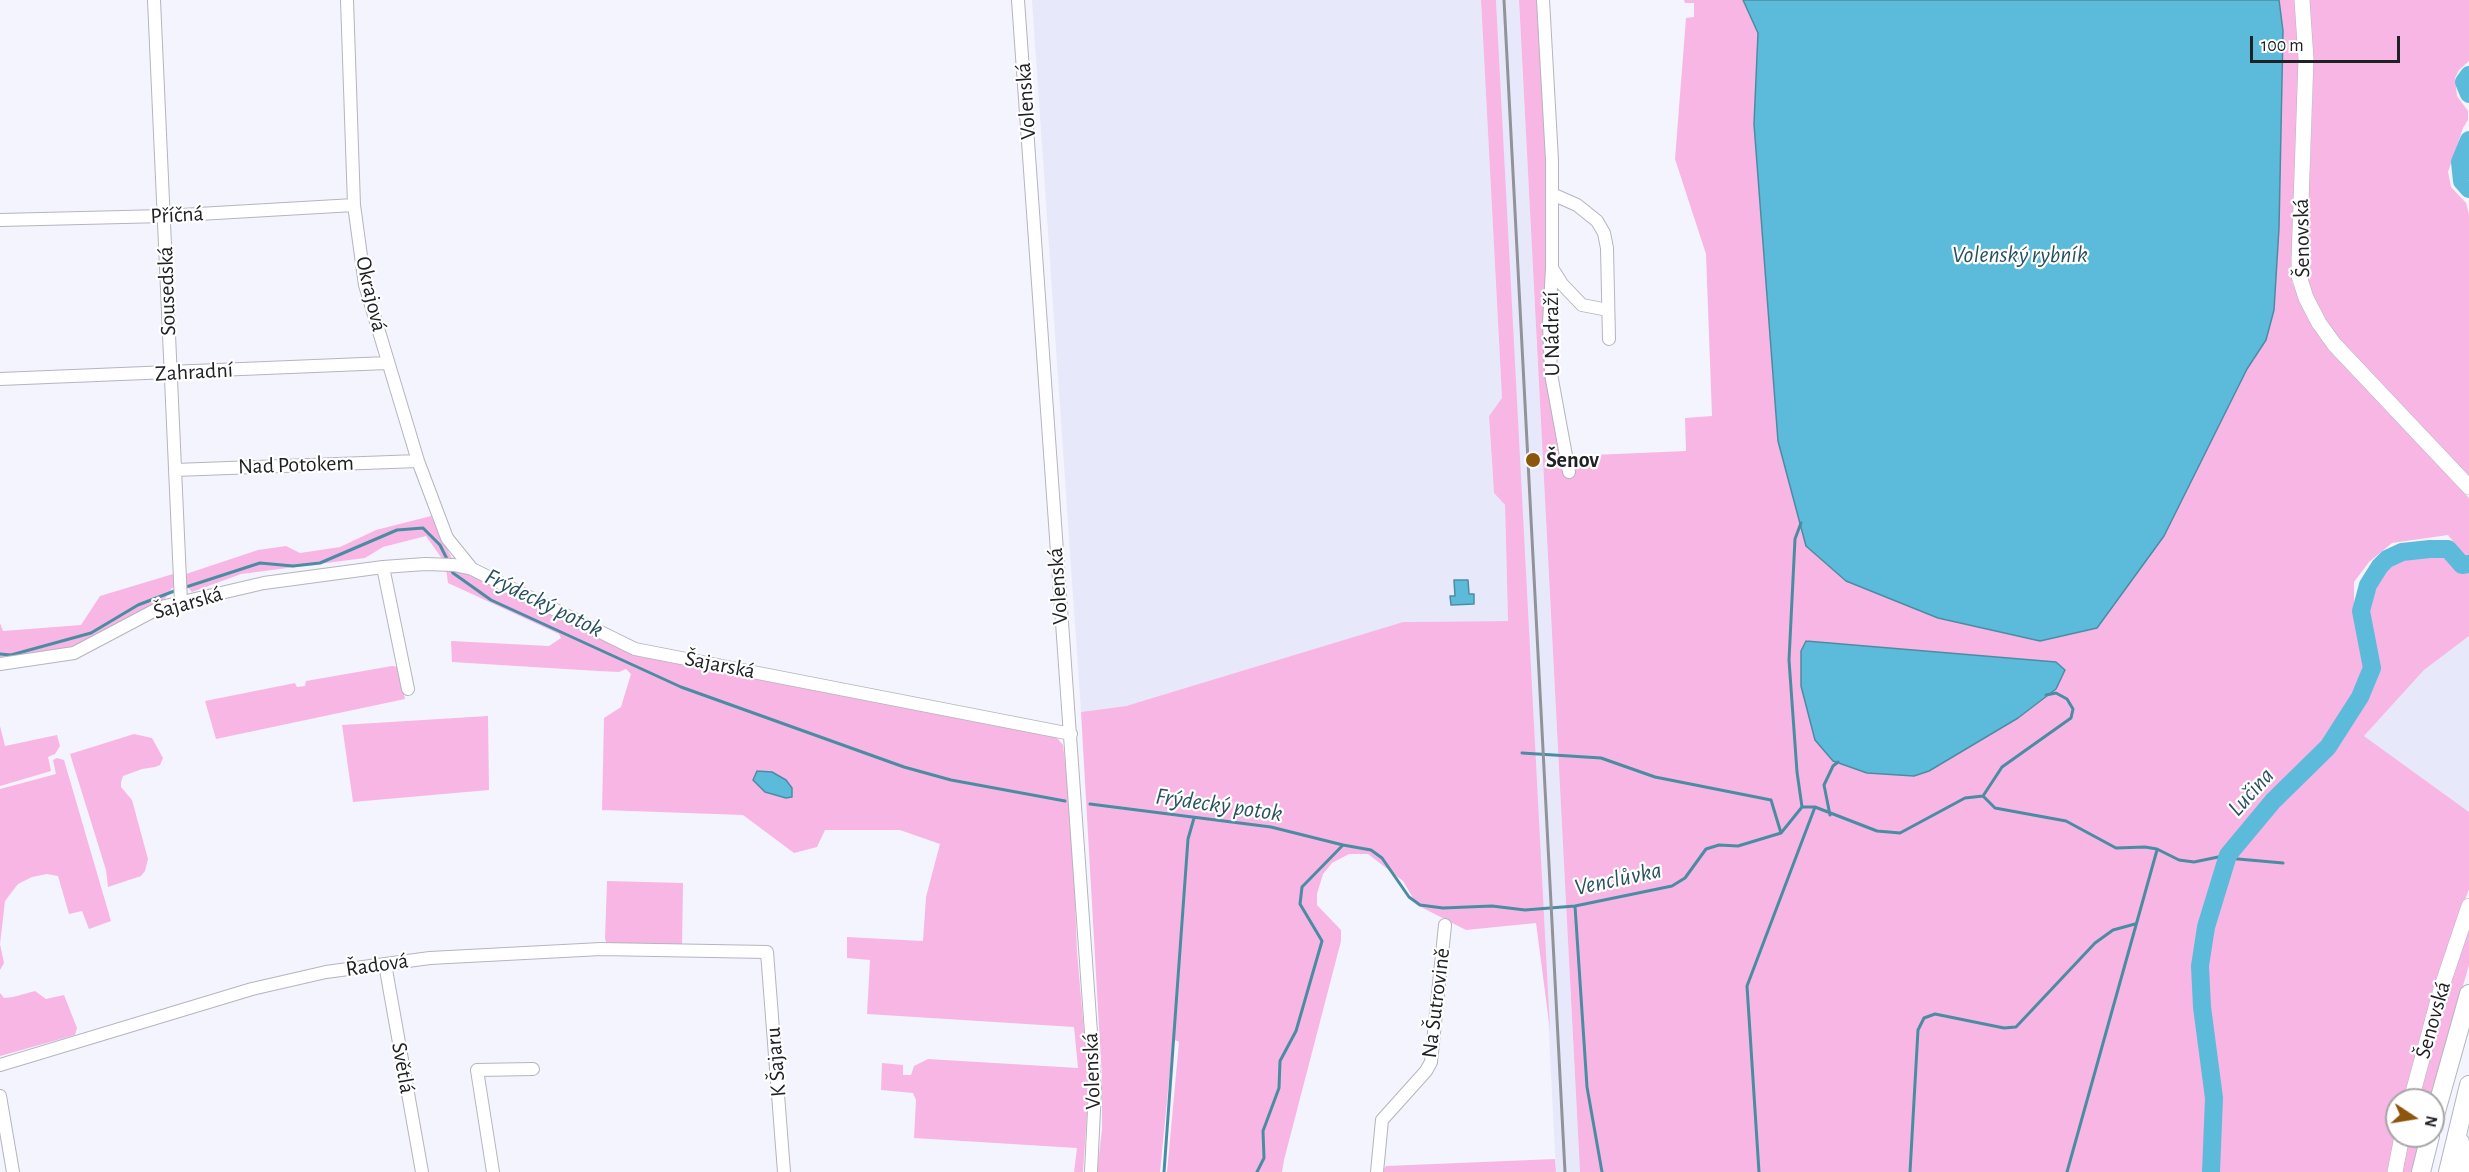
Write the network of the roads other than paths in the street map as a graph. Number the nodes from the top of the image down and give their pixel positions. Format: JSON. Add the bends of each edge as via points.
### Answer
{"nodes":[{"id":1,"x":154,"y":0,"type":"edge"},
{"id":2,"x":347,"y":0,"type":"edge"},
{"id":3,"x":1018,"y":0,"type":"edge"},
{"id":4,"x":1543,"y":0,"type":"edge"},
{"id":5,"x":2302,"y":0,"type":"edge"},
{"id":6,"x":1552,"y":194,"type":"junction"},
{"id":7,"x":354,"y":206,"type":"junction"},
{"id":8,"x":164,"y":216,"type":"junction"},
{"id":9,"x":0,"y":220,"type":"edge"},
{"id":10,"x":1552,"y":268,"type":"junction"},
{"id":11,"x":1608,"y":310,"type":"junction"},
{"id":12,"x":1609,"y":339,"type":"dead end"},
{"id":13,"x":387,"y":363,"type":"junction"},
{"id":14,"x":170,"y":373,"type":"junction"},
{"id":15,"x":0,"y":379,"type":"edge"},
{"id":16,"x":418,"y":460,"type":"junction"},
{"id":17,"x":175,"y":470,"type":"junction"},
{"id":18,"x":1569,"y":472,"type":"dead end"},
{"id":19,"x":2469,"y":487,"type":"edge"},
{"id":20,"x":383,"y":567,"type":"junction"},
{"id":21,"x":472,"y":569,"type":"junction"},
{"id":22,"x":181,"y":599,"type":"junction"},
{"id":23,"x":0,"y":664,"type":"edge"},
{"id":24,"x":408,"y":689,"type":"dead end"},
{"id":25,"x":1071,"y":734,"type":"junction"},
{"id":26,"x":2469,"y":906,"type":"edge"},
{"id":27,"x":1445,"y":925,"type":"dead end"},
{"id":28,"x":767,"y":952,"type":"joint"},
{"id":29,"x":385,"y":964,"type":"junction"},
{"id":30,"x":2469,"y":994,"type":"edge"},
{"id":31,"x":0,"y":1065,"type":"edge"},
{"id":32,"x":533,"y":1069,"type":"dead end"},
{"id":33,"x":2414,"y":1088,"type":"edge"},
{"id":34,"x":2443,"y":1088,"type":"edge"},
{"id":35,"x":2468,"y":1090,"type":"edge"},
{"id":36,"x":0,"y":1096,"type":"edge"},
{"id":37,"x":2400,"y":1148,"type":"edge"},
{"id":38,"x":2427,"y":1148,"type":"edge"},
{"id":39,"x":13,"y":1172,"type":"edge"},
{"id":40,"x":422,"y":1172,"type":"edge"},
{"id":41,"x":493,"y":1172,"type":"edge"},
{"id":42,"x":784,"y":1172,"type":"edge"},
{"id":43,"x":1091,"y":1172,"type":"edge"},
{"id":44,"x":1377,"y":1172,"type":"edge"},
{"id":45,"x":2395,"y":1172,"type":"edge"},
{"id":46,"x":2421,"y":1172,"type":"edge"},
{"id":47,"x":2448,"y":1172,"type":"edge"},
{"id":48,"x":2464,"y":1172,"type":"edge"}],
"edges":[{"from":1,"to":8,"type":"street","name":"Sousedská"},
{"from":2,"to":7,"type":"street","name":"Okrajová"},
{"from":3,"to":25,"type":"street","name":"Volenská"},
{"from":4,"to":6,"type":"street","name":"U Nádraží"},
{"from":5,"to":19,"type":"main road","name":"Šenovská","via":[[2306,59],[2299,276],[2306,298],[2334,344]]},
{"from":6,"to":10,"type":"street","name":"U Nádraží"},
{"from":6,"to":11,"type":"street","via":[[1577,205],[1597,221],[1604,233]]},
{"from":7,"to":8,"type":"street","name":"Příčná"},
{"from":7,"to":13,"type":"street","name":"Okrajová","via":[[365,285]]},
{"from":8,"to":9,"type":"street","name":"Příčná"},
{"from":8,"to":14,"type":"street","name":"Sousedská"},
{"from":10,"to":11,"type":"street","via":[[1582,305]]},
{"from":10,"to":18,"type":"street","name":"U Nádraží","via":[[1551,374]]},
{"from":11,"to":12,"type":"street"},
{"from":13,"to":14,"type":"street","name":"Zahradní"},
{"from":13,"to":16,"type":"street","name":"Okrajová"},
{"from":14,"to":15,"type":"street","name":"Zahradní"},
{"from":14,"to":17,"type":"street","name":"Sousedská"},
{"from":16,"to":17,"type":"street","name":"Nad Potokem"},
{"from":16,"to":21,"type":"street","name":"Okrajová","via":[[447,538]]},
{"from":17,"to":22,"type":"street","name":"Sousedská"},
{"from":20,"to":21,"type":"street","name":"Šajarská","via":[[425,564]]},
{"from":20,"to":22,"type":"street","name":"Šajarská"},
{"from":20,"to":24,"type":"street"},
{"from":21,"to":25,"type":"street","name":"Šajarská","via":[[635,649]]},
{"from":22,"to":23,"type":"street","name":"Šajarská","via":[[74,653]]},
{"from":25,"to":43,"type":"street","name":"Volenská","via":[[1095,1089]]},
{"from":26,"to":33,"type":"main road","name":"Šenovská","via":[[2441,988]]},
{"from":27,"to":44,"type":"street","name":"Na Šutrovině","via":[[1431,1062],[1382,1119]]},
{"from":28,"to":29,"type":"street","name":"Řadová","via":[[601,950],[430,958]]},
{"from":28,"to":42,"type":"street","name":"K Šajaru"},
{"from":29,"to":31,"type":"street","name":"Řadová","via":[[252,988]]},
{"from":29,"to":40,"type":"street","name":"Světlá"},
{"from":30,"to":34,"type":"highway"},
{"from":32,"to":41,"type":"street","via":[[477,1070]]},
{"from":35,"to":47,"type":"highway"},
{"from":35,"to":48,"type":"highway","via":[[2460,1149]]},
{"from":36,"to":39,"type":"street"},
{"from":37,"to":45,"type":"main road"},
{"from":38,"to":46,"type":"highway"}]}
